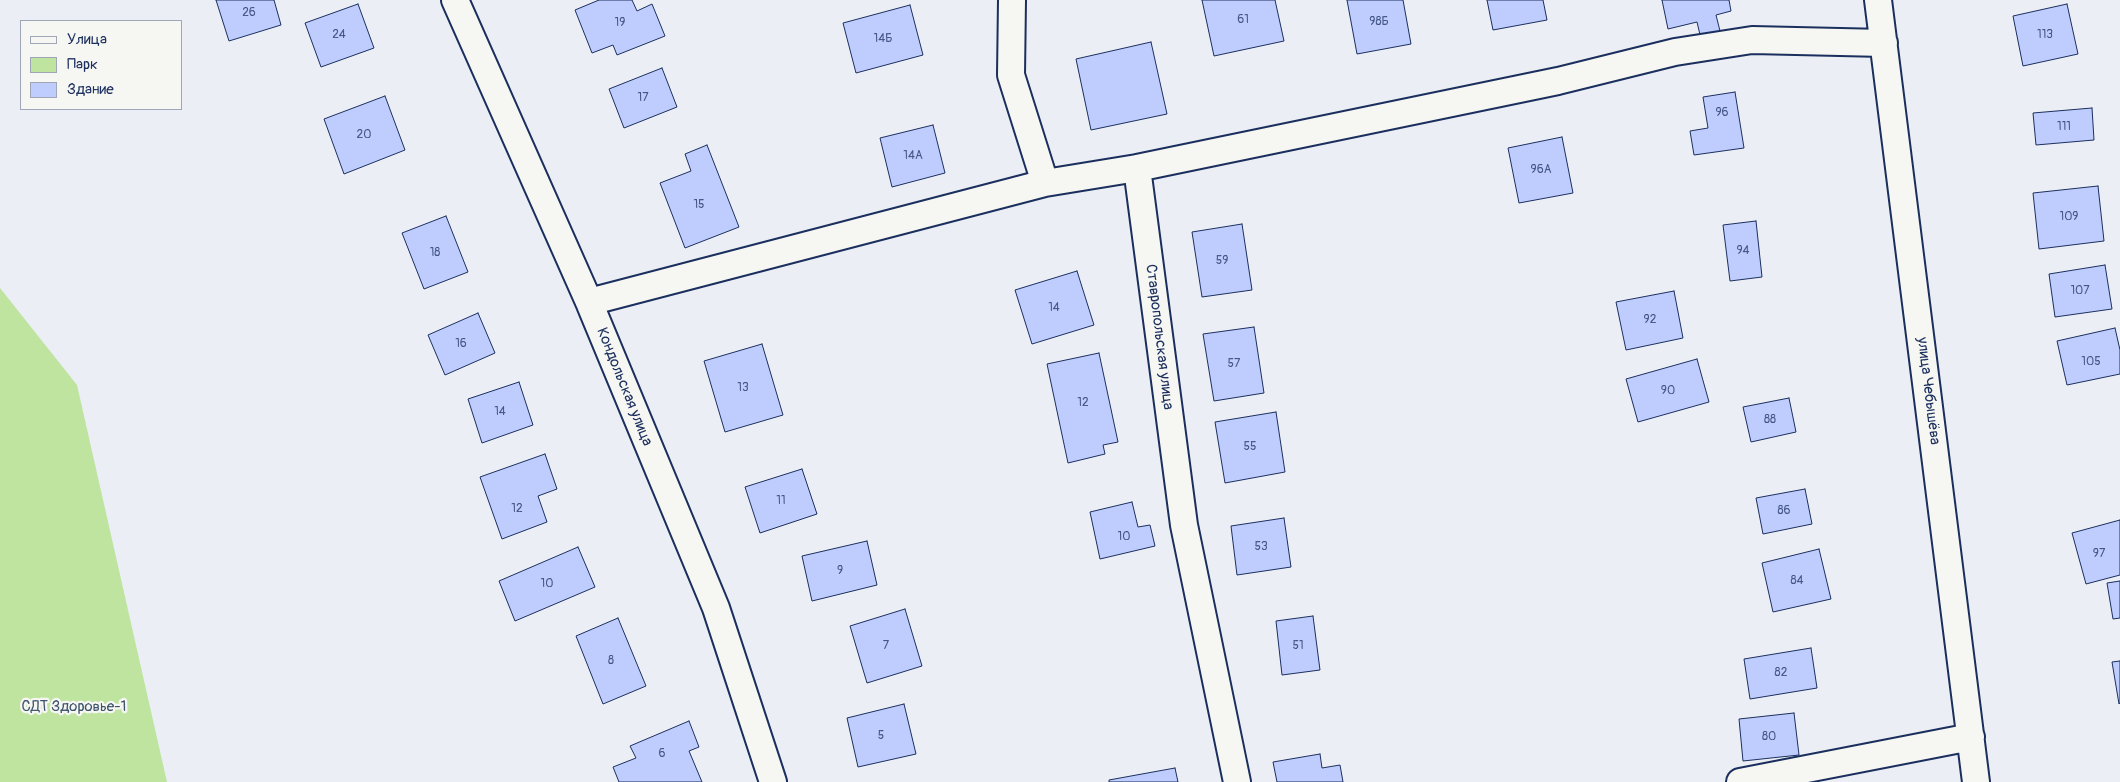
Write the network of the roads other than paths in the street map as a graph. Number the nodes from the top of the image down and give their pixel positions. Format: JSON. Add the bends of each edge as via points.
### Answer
{"nodes":[{"id":1,"x":456,"y":0,"type":"edge"},
{"id":2,"x":1012,"y":0,"type":"edge"},
{"id":3,"x":1878,"y":0,"type":"edge"},
{"id":4,"x":1884,"y":43,"type":"junction"},
{"id":5,"x":1137,"y":168,"type":"junction"},
{"id":6,"x":1045,"y":183,"type":"junction"},
{"id":7,"x":589,"y":302,"type":"junction"},
{"id":8,"x":1970,"y":738,"type":"junction"},
{"id":9,"x":773,"y":782,"type":"edge"},
{"id":10,"x":1238,"y":782,"type":"edge"},
{"id":11,"x":1740,"y":782,"type":"edge"},
{"id":12,"x":1976,"y":782,"type":"edge"}],
"edges":[{"from":1,"to":7,"type":"street","name":"Кондольская улица"},
{"from":2,"to":6,"type":"street","via":[[1011,75]]},
{"from":3,"to":4,"type":"street","name":"улица Чебышёва"},
{"from":4,"to":5,"type":"street","via":[[1752,40],[1675,52],[1558,81]]},
{"from":4,"to":8,"type":"street","name":"улица Чебышёва"},
{"from":5,"to":6,"type":"street"},
{"from":5,"to":10,"type":"street","name":"Ставропольская улица","via":[[1184,525]]},
{"from":6,"to":7,"type":"street"},
{"from":7,"to":9,"type":"street","name":"Кондольская улица","via":[[716,608]]},
{"from":8,"to":11,"type":"street"},
{"from":8,"to":12,"type":"street","name":"улица Чебышёва"}]}
